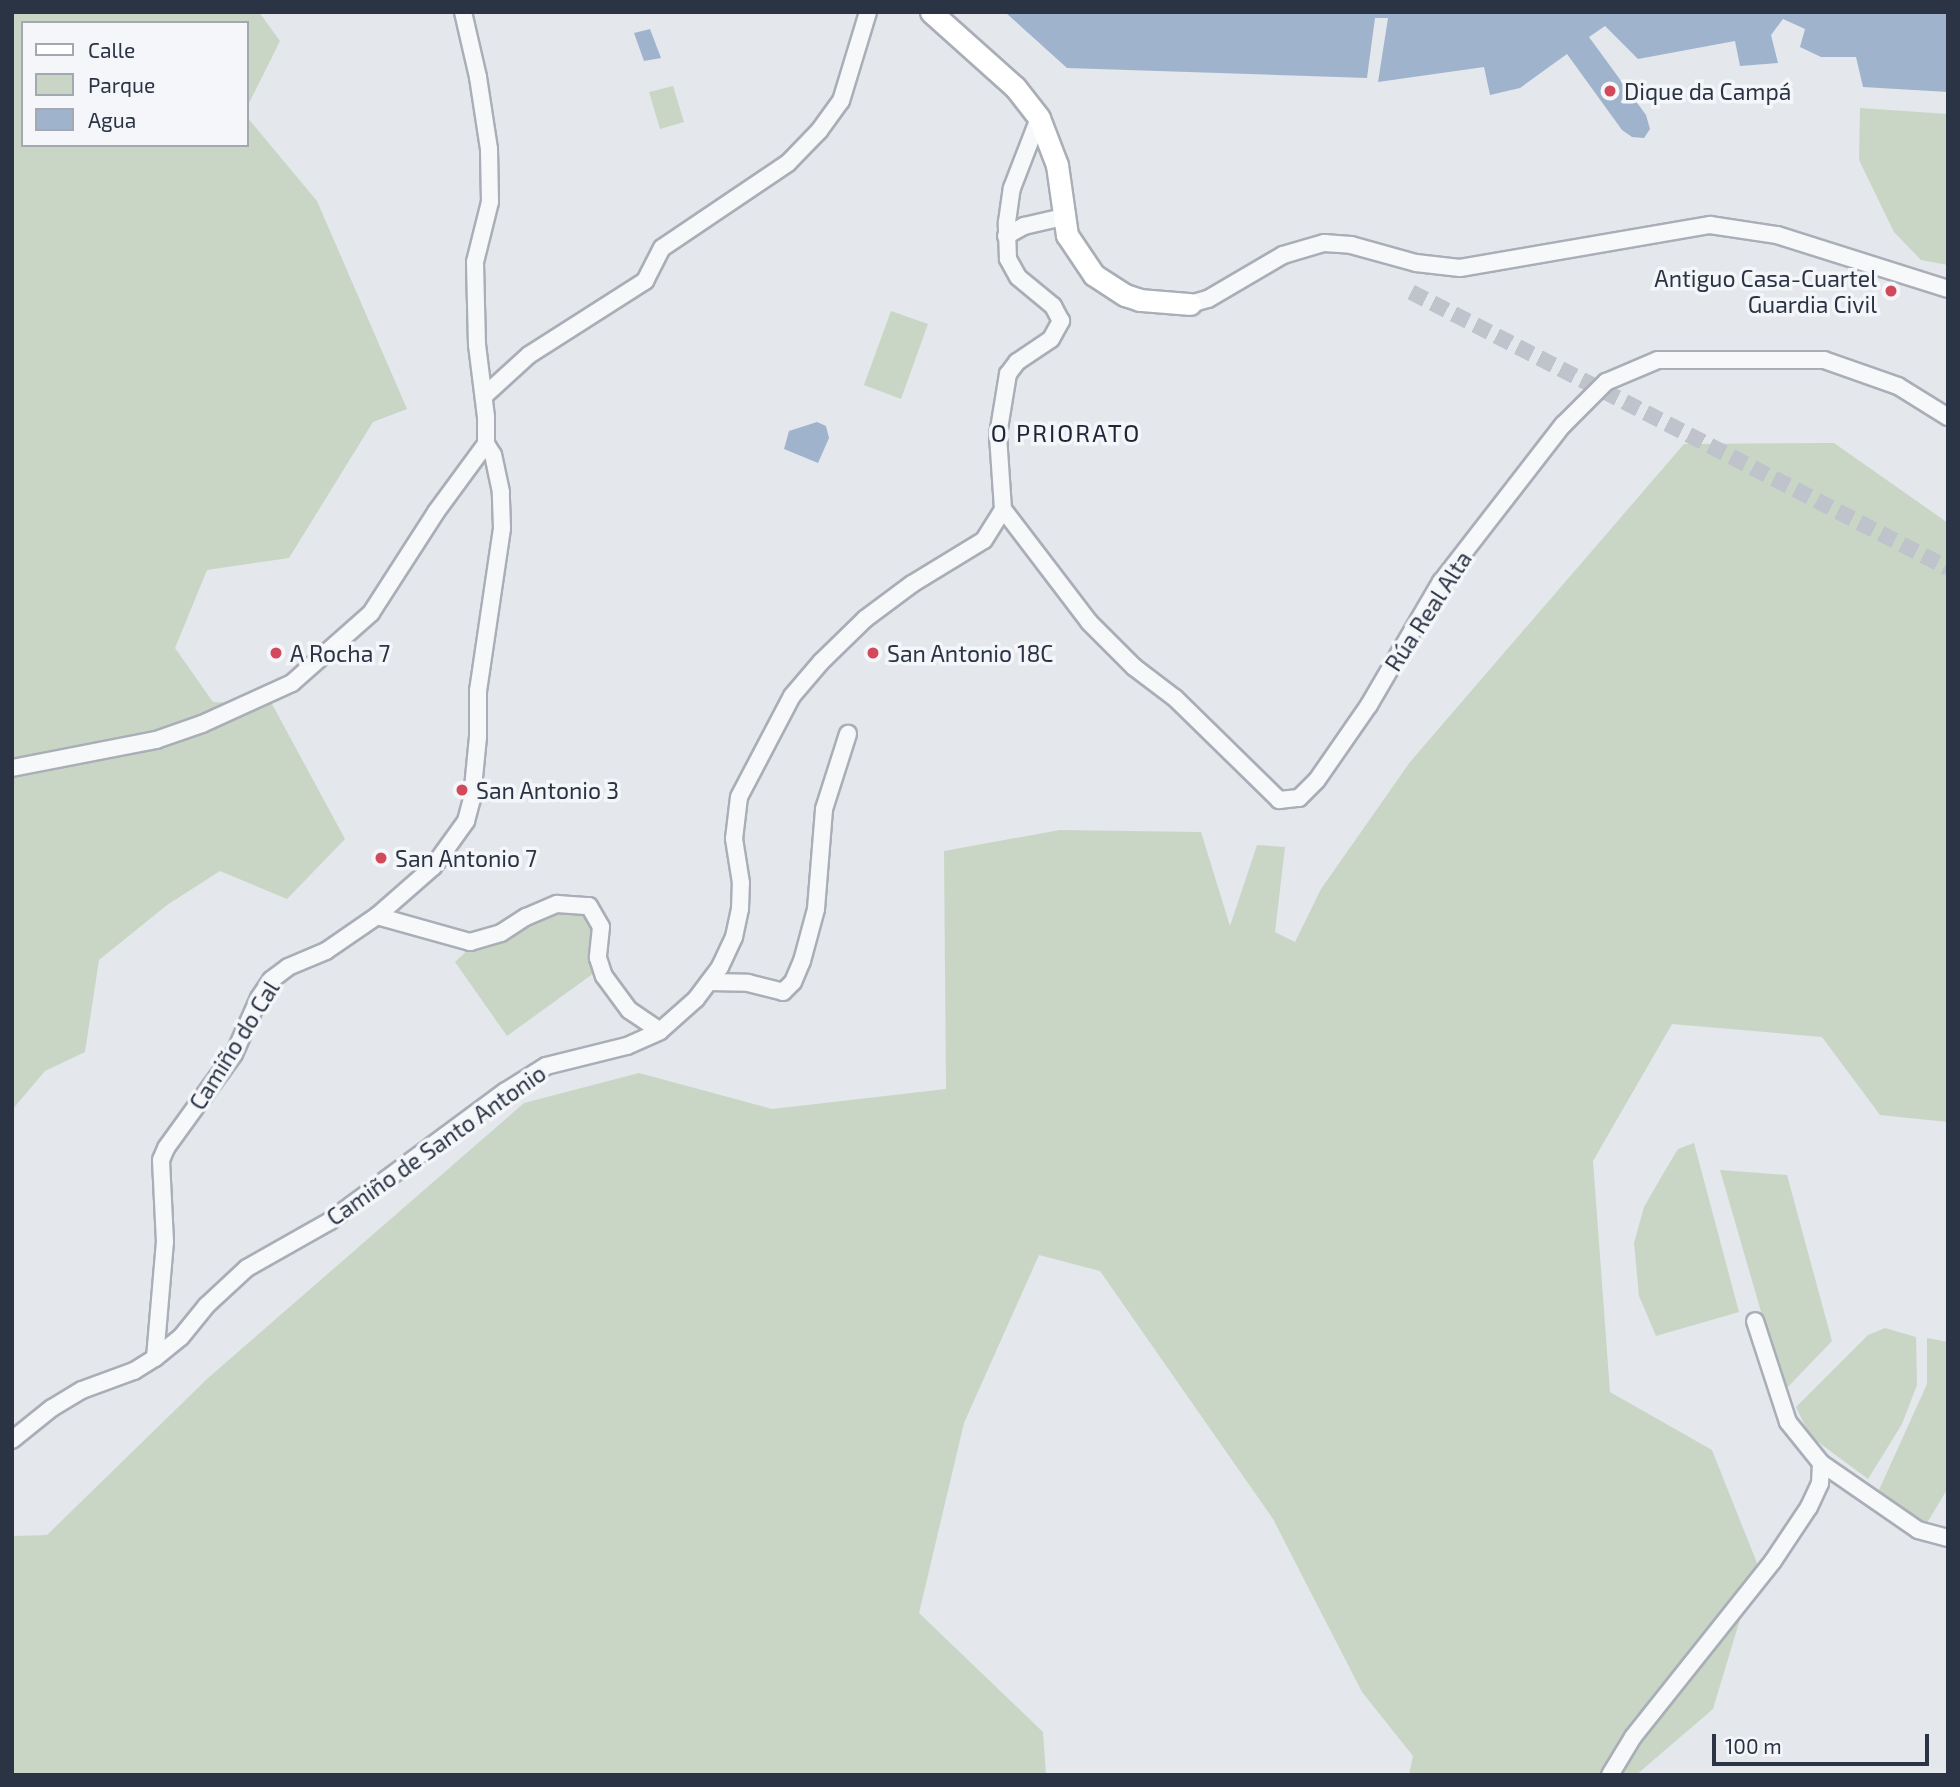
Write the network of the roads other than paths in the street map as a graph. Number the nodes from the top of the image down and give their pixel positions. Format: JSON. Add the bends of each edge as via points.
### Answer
{"nodes":[{"id":1,"x":463,"y":12,"type":"edge"},
{"id":2,"x":869,"y":12,"type":"edge"},
{"id":3,"x":931,"y":12,"type":"edge"},
{"id":4,"x":1039,"y":118,"type":"junction"},
{"id":5,"x":1062,"y":217,"type":"junction"},
{"id":6,"x":1006,"y":236,"type":"junction"},
{"id":7,"x":1948,"y":289,"type":"edge"},
{"id":8,"x":1190,"y":304,"type":"joint"},
{"id":9,"x":484,"y":396,"type":"junction"},
{"id":10,"x":1948,"y":416,"type":"edge"},
{"id":11,"x":486,"y":444,"type":"junction"},
{"id":12,"x":1003,"y":509,"type":"junction"},
{"id":13,"x":848,"y":734,"type":"dead end"},
{"id":14,"x":12,"y":768,"type":"edge"},
{"id":15,"x":377,"y":916,"type":"junction"},
{"id":16,"x":709,"y":982,"type":"junction"},
{"id":17,"x":660,"y":1031,"type":"junction"},
{"id":18,"x":1755,"y":1321,"type":"dead end"},
{"id":19,"x":155,"y":1358,"type":"junction"},
{"id":20,"x":12,"y":1440,"type":"edge"},
{"id":21,"x":1821,"y":1463,"type":"junction"},
{"id":22,"x":1948,"y":1538,"type":"edge"},
{"id":23,"x":1610,"y":1775,"type":"edge"}],
"edges":[{"from":1,"to":9,"type":"street","name":"Camiño do Cal","via":[[489,149],[491,202],[475,262],[477,345]]},
{"from":2,"to":9,"type":"street","via":[[841,100],[788,163],[662,248],[645,281],[529,355]]},
{"from":3,"to":4,"type":"main road","via":[[1015,87]]},
{"from":4,"to":5,"type":"main road","via":[[1057,165]]},
{"from":4,"to":6,"type":"street","via":[[1012,188]]},
{"from":5,"to":6,"type":"street","via":[[1024,226]]},
{"from":5,"to":8,"type":"main road","via":[[1083,262],[1113,288],[1140,300]]},
{"from":6,"to":12,"type":"street","via":[[1013,269],[1053,306],[1061,321],[1051,340],[1017,362],[1008,374],[998,435]]},
{"from":7,"to":8,"type":"street","via":[[1777,235],[1710,225],[1460,268],[1324,243],[1283,255],[1219,293]]},
{"from":9,"to":11,"type":"street","name":"Camiño do Cal"},
{"from":10,"to":12,"type":"street","name":"Rúa Real Alta","via":[[1898,386],[1825,360],[1658,360],[1606,382],[1563,425],[1441,582],[1370,705],[1317,780],[1299,798],[1279,800],[1089,622]]},
{"from":11,"to":14,"type":"street","via":[[372,613],[292,683],[156,740]]},
{"from":11,"to":15,"type":"street","name":"Camiño do Cal","via":[[501,492],[502,528],[478,691],[472,799],[456,839],[433,867]]},
{"from":12,"to":16,"type":"street","name":"Camiño de Santo Antonio","via":[[984,540],[865,619],[792,696],[739,797],[734,839],[740,909],[734,937]]},
{"from":13,"to":16,"type":"street","via":[[824,809],[816,909],[793,982],[783,992],[748,983]]},
{"from":15,"to":17,"type":"street","via":[[470,942],[501,933],[557,904],[589,906],[601,927],[598,958],[604,976],[629,1010]]},
{"from":15,"to":19,"type":"street","name":"Camiño do Cal","via":[[326,951],[288,967],[271,980],[234,1054],[166,1148],[161,1160],[165,1242]]},
{"from":16,"to":17,"type":"street","name":"Camiño de Santo Antonio"},
{"from":17,"to":19,"type":"street","name":"Camiño de Santo Antonio","via":[[627,1046],[546,1066],[506,1091],[330,1221],[247,1268]]},
{"from":18,"to":21,"type":"street","via":[[1788,1422]]},
{"from":19,"to":20,"type":"street","name":"Camiño de Santo Antonio","via":[[82,1390]]},
{"from":21,"to":22,"type":"street","via":[[1918,1530]]},
{"from":21,"to":23,"type":"street","via":[[1820,1483],[1773,1561],[1633,1737]]}]}
